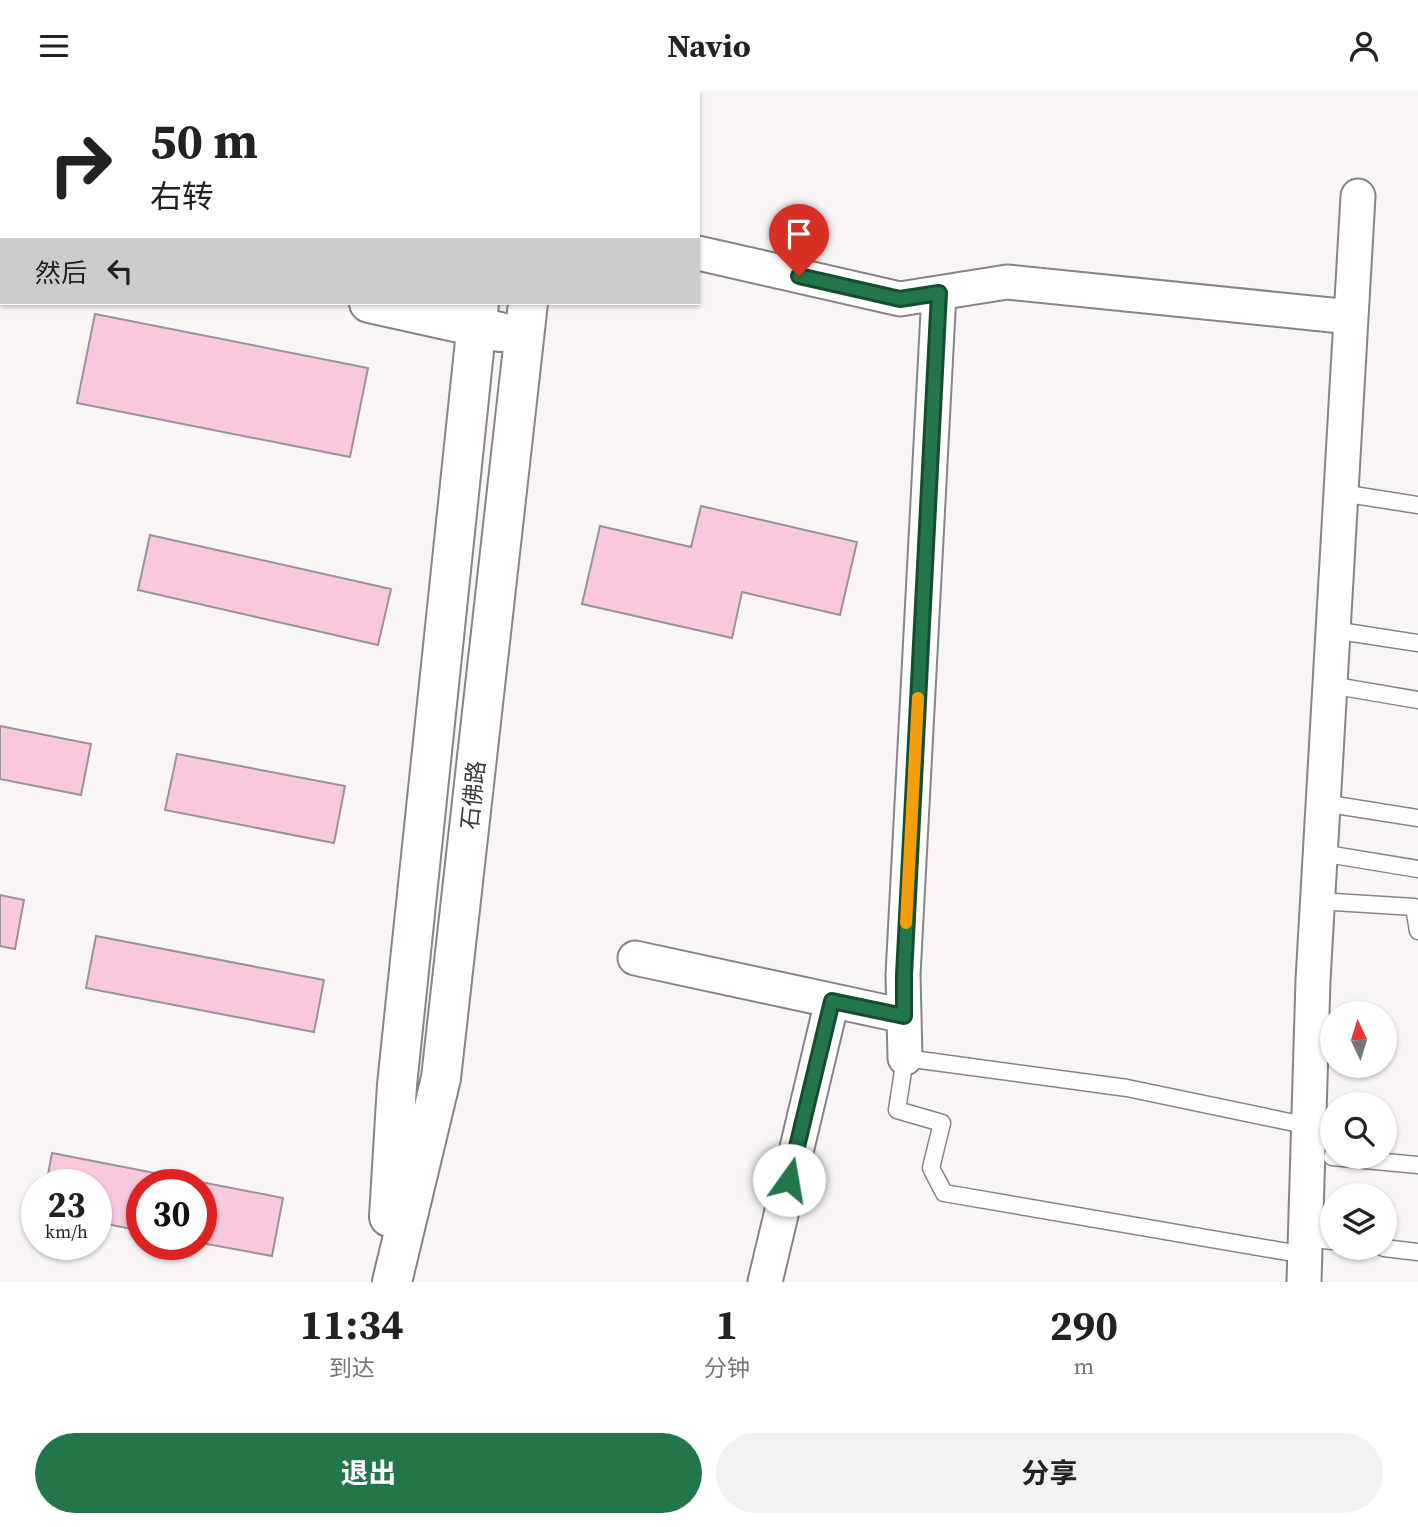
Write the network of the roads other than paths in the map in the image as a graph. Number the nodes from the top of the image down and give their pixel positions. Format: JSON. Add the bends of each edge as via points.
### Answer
{"nodes":[{"id":1,"x":1358,"y":196,"type":"dead end"},
{"id":2,"x":700,"y":253,"type":"edge"},
{"id":3,"x":939,"y":293,"type":"junction"},
{"id":4,"x":387,"y":305,"type":"edge"},
{"id":5,"x":478,"y":315,"type":"edge"},
{"id":6,"x":1351,"y":317,"type":"junction"},
{"id":7,"x":526,"y":320,"type":"edge"},
{"id":8,"x":1341,"y":493,"type":"junction"},
{"id":9,"x":1418,"y":505,"type":"edge"},
{"id":10,"x":1333,"y":630,"type":"junction"},
{"id":11,"x":1418,"y":643,"type":"edge"},
{"id":12,"x":1330,"y":685,"type":"junction"},
{"id":13,"x":1418,"y":700,"type":"edge"},
{"id":14,"x":1323,"y":803,"type":"junction"},
{"id":15,"x":1418,"y":818,"type":"edge"},
{"id":16,"x":1321,"y":852,"type":"junction"},
{"id":17,"x":1418,"y":869,"type":"edge"},
{"id":18,"x":1318,"y":901,"type":"junction"},
{"id":19,"x":1418,"y":931,"type":"edge"},
{"id":20,"x":635,"y":958,"type":"dead end"},
{"id":21,"x":832,"y":1001,"type":"junction"},
{"id":22,"x":904,"y":1016,"type":"junction"},
{"id":23,"x":905,"y":1058,"type":"junction"},
{"id":24,"x":1320,"y":1148,"type":"edge"},
{"id":25,"x":1397,"y":1161,"type":"edge"},
{"id":26,"x":1418,"y":1165,"type":"edge"},
{"id":27,"x":1397,"y":1250,"type":"edge"},
{"id":28,"x":1418,"y":1252,"type":"edge"},
{"id":29,"x":1312,"y":1254,"type":"edge"},
{"id":30,"x":386,"y":1282,"type":"edge"},
{"id":31,"x":392,"y":1282,"type":"edge"},
{"id":32,"x":765,"y":1282,"type":"edge"}],
"edges":[{"from":1,"to":6,"type":"street"},
{"from":2,"to":3,"type":"street","via":[[900,299]]},
{"from":3,"to":6,"type":"street","via":[[1007,282]]},
{"from":3,"to":22,"type":"street"},
{"from":4,"to":5,"type":"street"},
{"from":5,"to":7,"type":"street"},
{"from":5,"to":30,"type":"street","name":"石佛路","via":[[397,1085]]},
{"from":6,"to":8,"type":"street"},
{"from":7,"to":31,"type":"street","name":"石佛路","via":[[441,1078]]},
{"from":8,"to":9,"type":"lane"},
{"from":8,"to":10,"type":"street"},
{"from":10,"to":11,"type":"lane"},
{"from":10,"to":12,"type":"street"},
{"from":12,"to":13,"type":"lane"},
{"from":12,"to":14,"type":"street"},
{"from":14,"to":15,"type":"lane"},
{"from":14,"to":16,"type":"street"},
{"from":16,"to":17,"type":"lane"},
{"from":16,"to":18,"type":"street"},
{"from":18,"to":19,"type":"lane","via":[[1414,907]]},
{"from":18,"to":24,"type":"street"},
{"from":20,"to":21,"type":"street"},
{"from":21,"to":22,"type":"street"},
{"from":21,"to":32,"type":"street"},
{"from":22,"to":23,"type":"street"},
{"from":23,"to":24,"type":"lane","via":[[1127,1088]]},
{"from":23,"to":29,"type":"lane","via":[[897,1110],[942,1123],[931,1168],[944,1192]]},
{"from":24,"to":29,"type":"street"},
{"from":25,"to":26,"type":"lane"},
{"from":27,"to":28,"type":"lane"}]}
